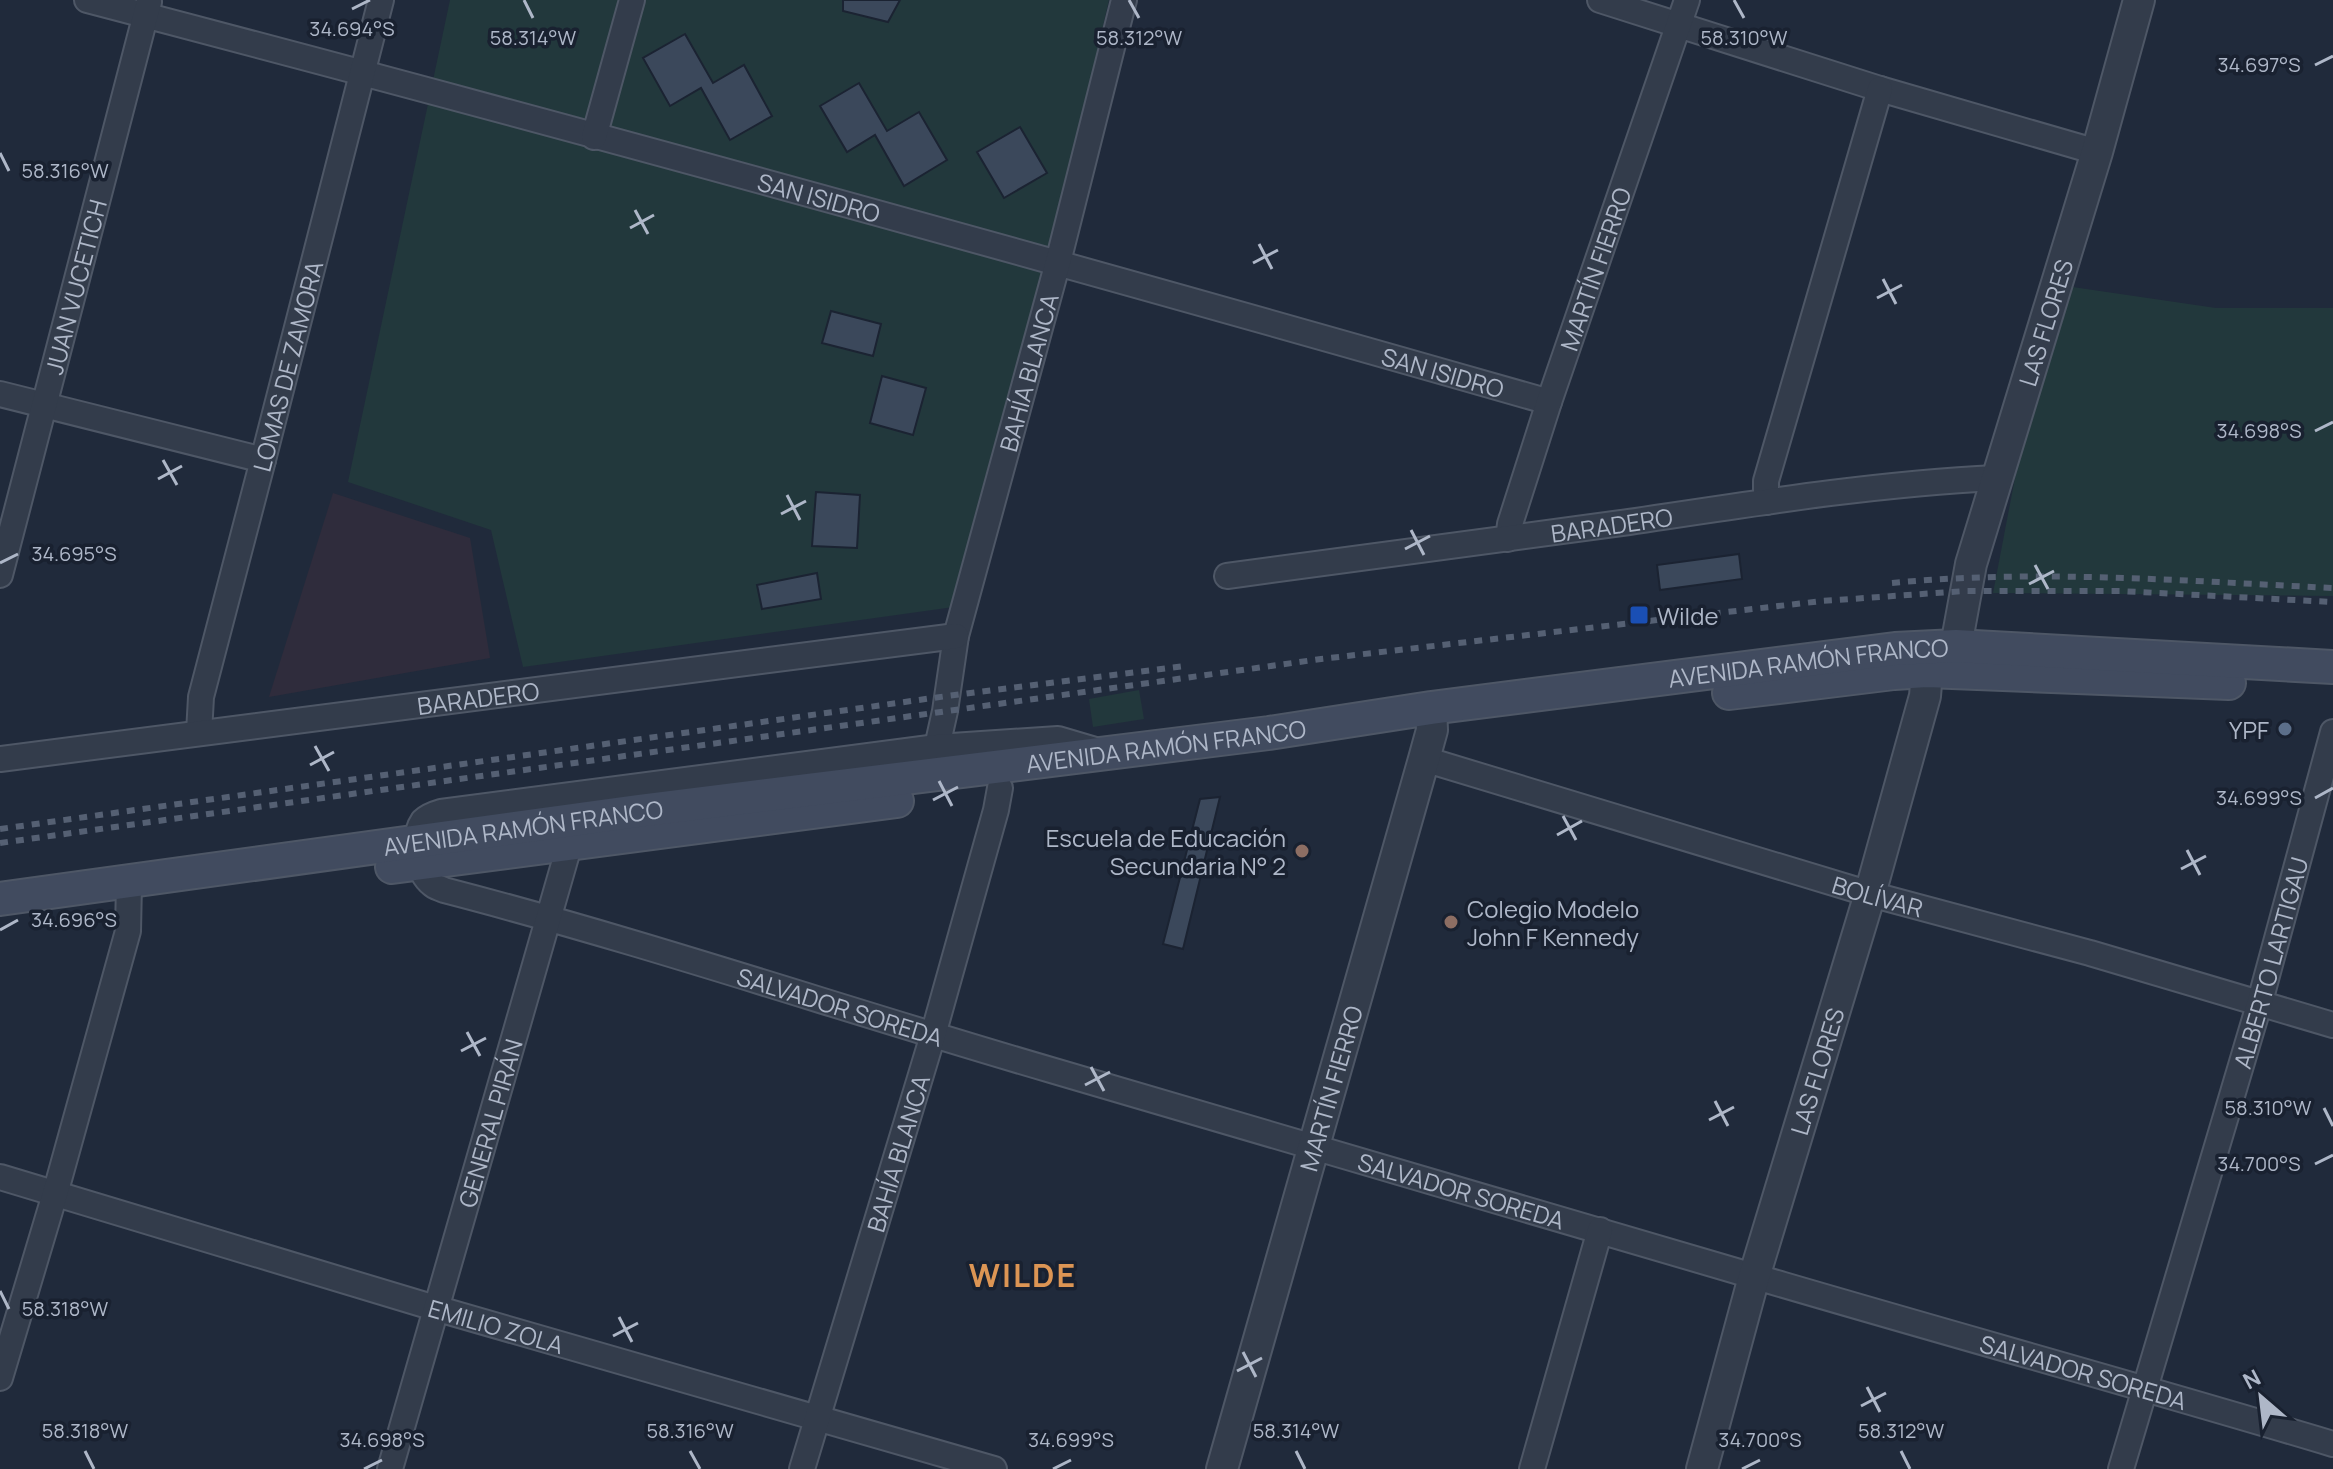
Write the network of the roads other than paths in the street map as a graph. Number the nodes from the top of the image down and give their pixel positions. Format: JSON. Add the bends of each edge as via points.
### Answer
{"nodes":[{"id":1,"x":87,"y":0,"type":"edge"},
{"id":2,"x":381,"y":0,"type":"edge"},
{"id":3,"x":632,"y":0,"type":"edge"},
{"id":4,"x":1124,"y":0,"type":"edge"},
{"id":5,"x":1600,"y":0,"type":"edge"},
{"id":6,"x":1687,"y":0,"type":"edge"},
{"id":7,"x":2139,"y":0,"type":"edge"},
{"id":8,"x":148,"y":8,"type":"edge"},
{"id":9,"x":1679,"y":23,"type":"junction"},
{"id":10,"x":361,"y":71,"type":"junction"},
{"id":11,"x":1880,"y":89,"type":"junction"},
{"id":12,"x":594,"y":137,"type":"junction"},
{"id":13,"x":2097,"y":152,"type":"junction"},
{"id":14,"x":1058,"y":262,"type":"junction"},
{"id":15,"x":0,"y":394,"type":"edge"},
{"id":16,"x":1549,"y":402,"type":"junction"},
{"id":17,"x":46,"y":406,"type":"junction"},
{"id":18,"x":263,"y":460,"type":"junction"},
{"id":19,"x":1996,"y":478,"type":"junction"},
{"id":20,"x":1766,"y":502,"type":"junction"},
{"id":21,"x":1508,"y":539,"type":"junction"},
{"id":22,"x":0,"y":575,"type":"edge"},
{"id":23,"x":1227,"y":576,"type":"dead end"},
{"id":24,"x":956,"y":636,"type":"junction"},
{"id":25,"x":1956,"y":646,"type":"junction"},
{"id":26,"x":2333,"y":667,"type":"edge"},
{"id":27,"x":1927,"y":671,"type":"junction"},
{"id":28,"x":2333,"y":687,"type":"edge"},
{"id":29,"x":1429,"y":732,"type":"junction"},
{"id":30,"x":2333,"y":732,"type":"edge"},
{"id":31,"x":199,"y":733,"type":"junction"},
{"id":32,"x":937,"y":747,"type":"junction"},
{"id":33,"x":1107,"y":753,"type":"junction"},
{"id":34,"x":0,"y":759,"type":"edge"},
{"id":35,"x":1000,"y":788,"type":"junction"},
{"id":36,"x":608,"y":792,"type":"junction"},
{"id":37,"x":573,"y":833,"type":"junction"},
{"id":38,"x":418,"y":852,"type":"junction"},
{"id":39,"x":129,"y":892,"type":"junction"},
{"id":40,"x":1870,"y":894,"type":"junction"},
{"id":41,"x":0,"y":899,"type":"edge"},
{"id":42,"x":549,"y":917,"type":"junction"},
{"id":43,"x":0,"y":919,"type":"edge"},
{"id":44,"x":2259,"y":1005,"type":"junction"},
{"id":45,"x":2333,"y":1025,"type":"edge"},
{"id":46,"x":933,"y":1035,"type":"junction"},
{"id":47,"x":1315,"y":1146,"type":"junction"},
{"id":48,"x":0,"y":1177,"type":"edge"},
{"id":49,"x":55,"y":1194,"type":"junction"},
{"id":50,"x":1600,"y":1230,"type":"junction"},
{"id":51,"x":1754,"y":1277,"type":"junction"},
{"id":52,"x":435,"y":1308,"type":"junction"},
{"id":53,"x":0,"y":1378,"type":"edge"},
{"id":54,"x":2144,"y":1387,"type":"junction"},
{"id":55,"x":817,"y":1417,"type":"junction"},
{"id":56,"x":2333,"y":1444,"type":"edge"},
{"id":57,"x":390,"y":1469,"type":"edge"},
{"id":58,"x":802,"y":1469,"type":"edge"},
{"id":59,"x":994,"y":1469,"type":"edge"},
{"id":60,"x":1222,"y":1469,"type":"edge"},
{"id":61,"x":1532,"y":1469,"type":"edge"},
{"id":62,"x":1702,"y":1469,"type":"edge"},
{"id":63,"x":2121,"y":1469,"type":"edge"}],
"edges":[{"from":1,"to":8,"type":"street","name":"SAN ISIDRO"},
{"from":2,"to":10,"type":"street","name":"LOMAS DE ZAMORA"},
{"from":3,"to":12,"type":"street"},
{"from":4,"to":14,"type":"street","name":"BAHÍA BLANCA"},
{"from":5,"to":9,"type":"street"},
{"from":6,"to":9,"type":"street","name":"MARTÍN FIERRO"},
{"from":7,"to":13,"type":"street","name":"LAS FLORES"},
{"from":8,"to":10,"type":"street","name":"SAN ISIDRO"},
{"from":8,"to":17,"type":"street","name":"JUAN VUCETICH"},
{"from":9,"to":11,"type":"street"},
{"from":9,"to":16,"type":"street","name":"MARTÍN FIERRO"},
{"from":10,"to":12,"type":"street","name":"SAN ISIDRO"},
{"from":10,"to":18,"type":"street","name":"LOMAS DE ZAMORA"},
{"from":11,"to":13,"type":"street"},
{"from":11,"to":20,"type":"street","via":[[1766,481]]},
{"from":12,"to":14,"type":"street","name":"SAN ISIDRO"},
{"from":13,"to":19,"type":"street","name":"LAS FLORES"},
{"from":14,"to":16,"type":"street","name":"SAN ISIDRO"},
{"from":14,"to":24,"type":"street","name":"BAHÍA BLANCA"},
{"from":15,"to":17,"type":"street"},
{"from":16,"to":21,"type":"street","name":"MARTÍN FIERRO"},
{"from":17,"to":18,"type":"street"},
{"from":17,"to":22,"type":"street","name":"JUAN VUCETICH"},
{"from":18,"to":31,"type":"street","name":"LOMAS DE ZAMORA","via":[[201,697]]},
{"from":19,"to":20,"type":"street","name":"BARADERO"},
{"from":19,"to":25,"type":"street","name":"LAS FLORES","via":[[1971,564]]},
{"from":20,"to":21,"type":"street","name":"BARADERO"},
{"from":21,"to":23,"type":"street","name":"BARADERO"},
{"from":24,"to":31,"type":"street","name":"BARADERO"},
{"from":24,"to":32,"type":"street","name":"BAHÍA BLANCA"},
{"from":25,"to":26,"type":"main road","name":"AVENIDA RAMÓN FRANCO"},
{"from":25,"to":29,"type":"main road","name":"AVENIDA RAMÓN FRANCO","via":[[1895,649]]},
{"from":27,"to":28,"type":"main road","name":"AVENIDA RAMÓN FRANCO"},
{"from":27,"to":29,"type":"main road","name":"AVENIDA RAMÓN FRANCO"},
{"from":27,"to":40,"type":"street","name":"LAS FLORES","via":[[1925,696]]},
{"from":29,"to":33,"type":"main road","name":"AVENIDA RAMÓN FRANCO","via":[[1269,733]]},
{"from":29,"to":35,"type":"main road","name":"AVENIDA RAMÓN FRANCO"},
{"from":29,"to":40,"type":"street","name":"BOLÍVAR"},
{"from":29,"to":47,"type":"street","name":"MARTÍN FIERRO"},
{"from":30,"to":44,"type":"street","name":"ALBERTO LARTIGAU"},
{"from":31,"to":34,"type":"street","name":"BARADERO"},
{"from":32,"to":33,"type":"street","via":[[1058,739]]},
{"from":32,"to":36,"type":"street"},
{"from":33,"to":37,"type":"main road","name":"AVENIDA RAMÓN FRANCO"},
{"from":35,"to":37,"type":"main road","name":"AVENIDA RAMÓN FRANCO"},
{"from":35,"to":46,"type":"street","name":"BAHÍA BLANCA"},
{"from":36,"to":37,"type":"street","via":[[593,802]]},
{"from":36,"to":38,"type":"street","via":[[441,812],[423,822]]},
{"from":37,"to":38,"type":"main road","name":"AVENIDA RAMÓN FRANCO"},
{"from":37,"to":42,"type":"street","name":"GENERAL PIRÁN"},
{"from":38,"to":39,"type":"main road","name":"AVENIDA RAMÓN FRANCO"},
{"from":38,"to":42,"type":"street","name":"SALVADOR SOREDA","via":[[432,884],[444,890]]},
{"from":39,"to":41,"type":"main road","name":"AVENIDA RAMÓN FRANCO"},
{"from":39,"to":43,"type":"main road","name":"AVENIDA RAMÓN FRANCO"},
{"from":39,"to":49,"type":"street","via":[[128,931]]},
{"from":40,"to":44,"type":"street","name":"BOLÍVAR"},
{"from":40,"to":51,"type":"street","name":"LAS FLORES"},
{"from":42,"to":46,"type":"street","name":"SALVADOR SOREDA"},
{"from":42,"to":52,"type":"street","name":"GENERAL PIRÁN"},
{"from":44,"to":45,"type":"street","name":"BOLÍVAR"},
{"from":44,"to":54,"type":"street","name":"ALBERTO LARTIGAU"},
{"from":46,"to":47,"type":"street","name":"SALVADOR SOREDA"},
{"from":46,"to":55,"type":"street","name":"BAHÍA BLANCA"},
{"from":47,"to":50,"type":"street","name":"SALVADOR SOREDA"},
{"from":47,"to":60,"type":"street","name":"MARTÍN FIERRO"},
{"from":48,"to":49,"type":"street","name":"EMILIO ZOLA"},
{"from":49,"to":52,"type":"street","name":"EMILIO ZOLA"},
{"from":49,"to":53,"type":"street"},
{"from":50,"to":51,"type":"street","name":"SALVADOR SOREDA"},
{"from":50,"to":61,"type":"street"},
{"from":51,"to":54,"type":"street","name":"SALVADOR SOREDA"},
{"from":51,"to":62,"type":"street","name":"LAS FLORES"},
{"from":52,"to":55,"type":"street","name":"EMILIO ZOLA"},
{"from":52,"to":57,"type":"street","name":"GENERAL PIRÁN"},
{"from":54,"to":56,"type":"street","name":"SALVADOR SOREDA"},
{"from":54,"to":63,"type":"street","name":"ALBERTO LARTIGAU"},
{"from":55,"to":58,"type":"street","name":"BAHÍA BLANCA"},
{"from":55,"to":59,"type":"street","name":"EMILIO ZOLA"}]}
